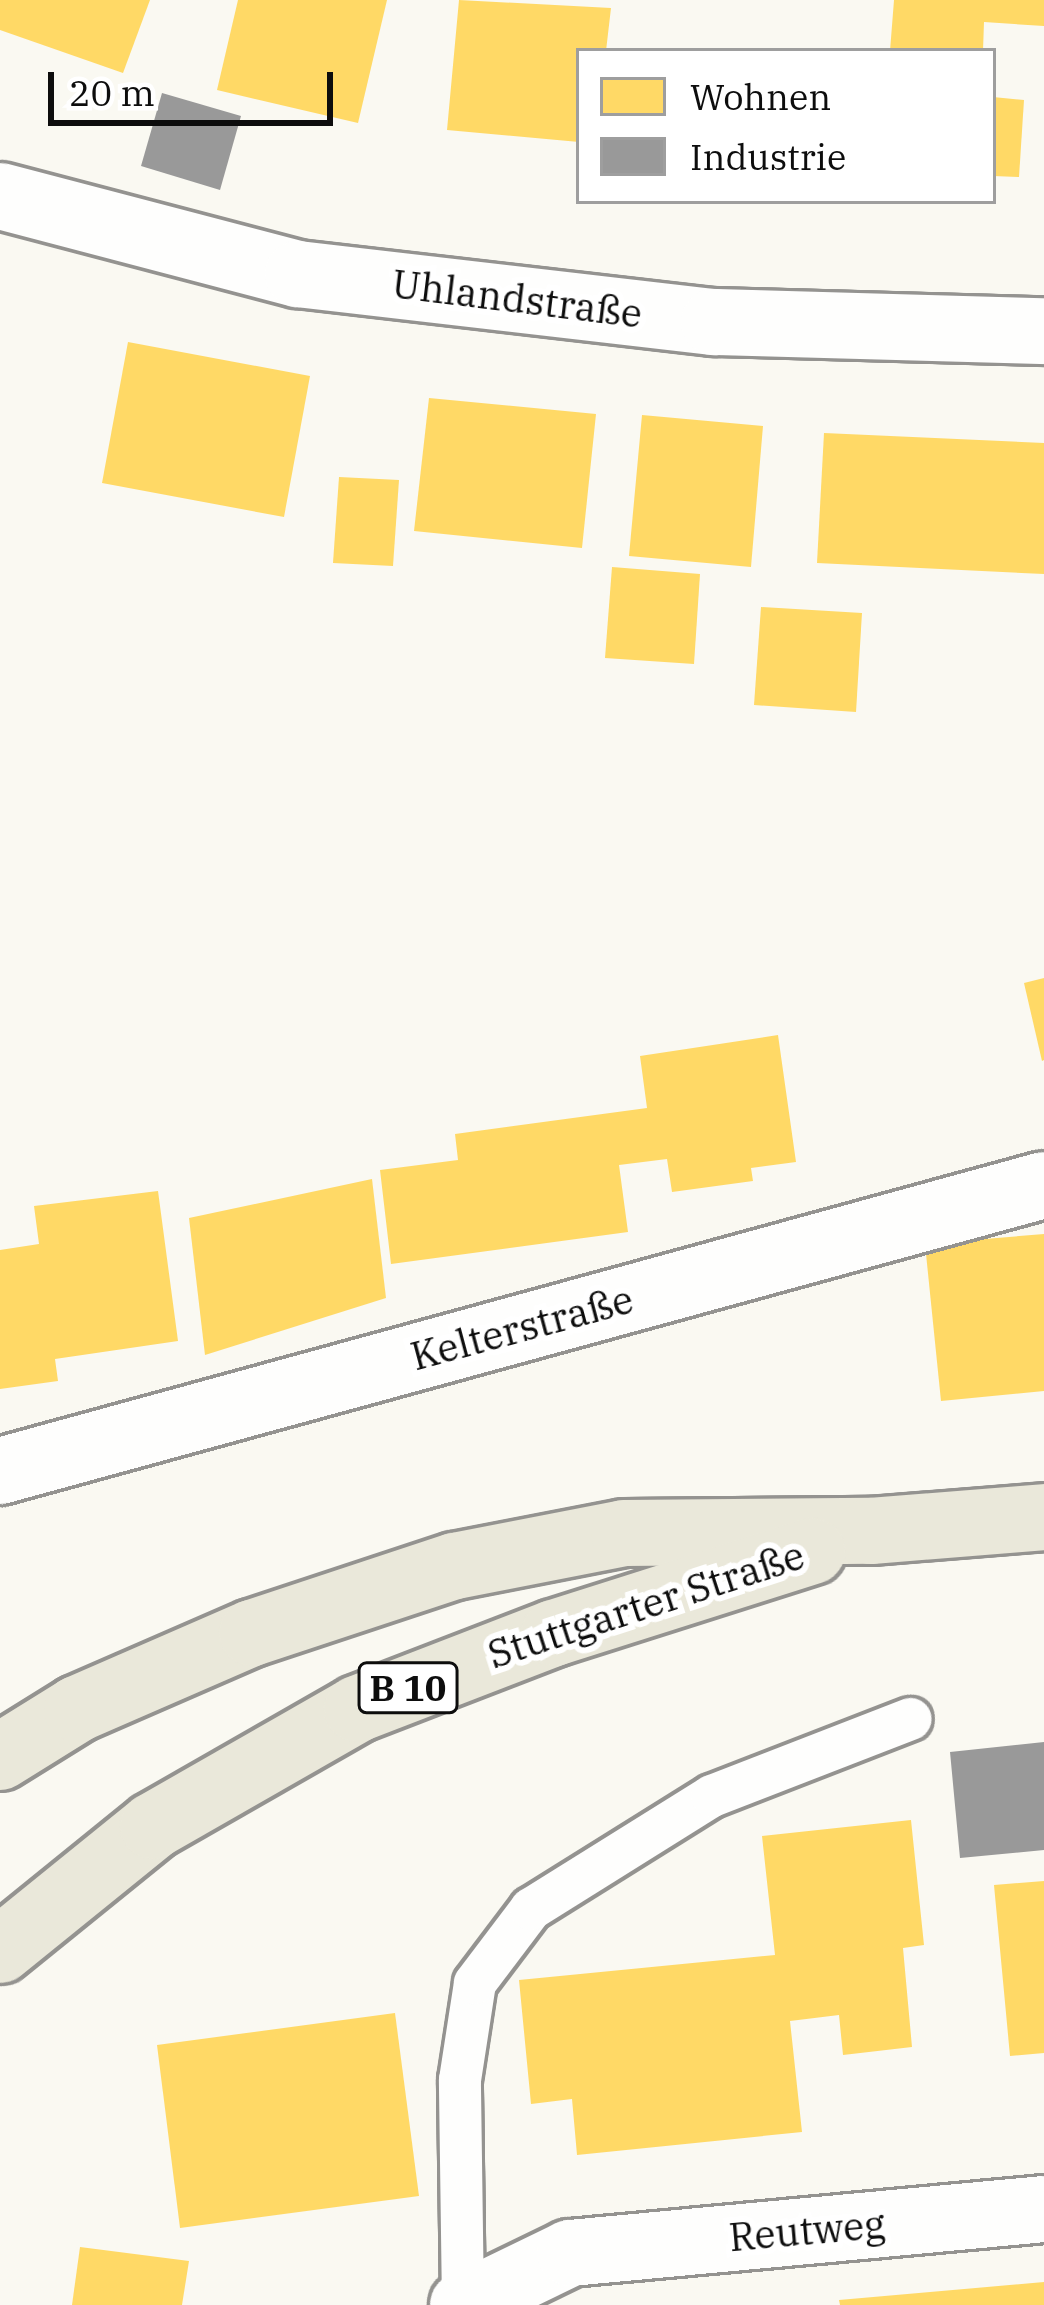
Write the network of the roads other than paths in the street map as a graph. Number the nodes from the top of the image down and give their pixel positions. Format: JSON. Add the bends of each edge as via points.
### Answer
{"nodes":[{"id":1,"x":0,"y":196,"type":"edge"},
{"id":2,"x":1044,"y":331,"type":"edge"},
{"id":3,"x":1044,"y":1185,"type":"edge"},
{"id":4,"x":0,"y":1471,"type":"edge"},
{"id":5,"x":1044,"y":1517,"type":"edge"},
{"id":6,"x":871,"y":1532,"type":"junction"},
{"id":7,"x":77,"y":1709,"type":"junction"},
{"id":8,"x":911,"y":1719,"type":"dead end"},
{"id":9,"x":0,"y":1736,"type":"edge"},
{"id":10,"x":0,"y":1757,"type":"edge"},
{"id":11,"x":0,"y":1950,"type":"edge"},
{"id":12,"x":1044,"y":2210,"type":"edge"},
{"id":13,"x":463,"y":2304,"type":"edge"}],
"edges":[{"from":1,"to":2,"type":"street","name":"Uhlandstraße","via":[[298,274],[714,322]]},
{"from":3,"to":4,"type":"street","name":"Kelterstraße"},
{"from":5,"to":6,"type":"main road","name":"Stuttgarter Straße","number":"B 10"},
{"from":6,"to":7,"type":"main road","name":"Stuttgarter Straße","number":"B 10","via":[[624,1533],[455,1566],[252,1633]]},
{"from":6,"to":11,"type":"main road","name":"Stuttgarter Straße","number":"B 10","via":[[554,1633],[357,1709],[153,1826]]},
{"from":7,"to":9,"type":"street"},
{"from":7,"to":10,"type":"main road","name":"Stuttgarter Straße","number":"B 10"},
{"from":8,"to":13,"type":"lane","via":[[712,1796],[531,1909],[475,1983],[460,2080]]},
{"from":12,"to":13,"type":"street","name":"Reutweg","via":[[570,2253]]}]}
